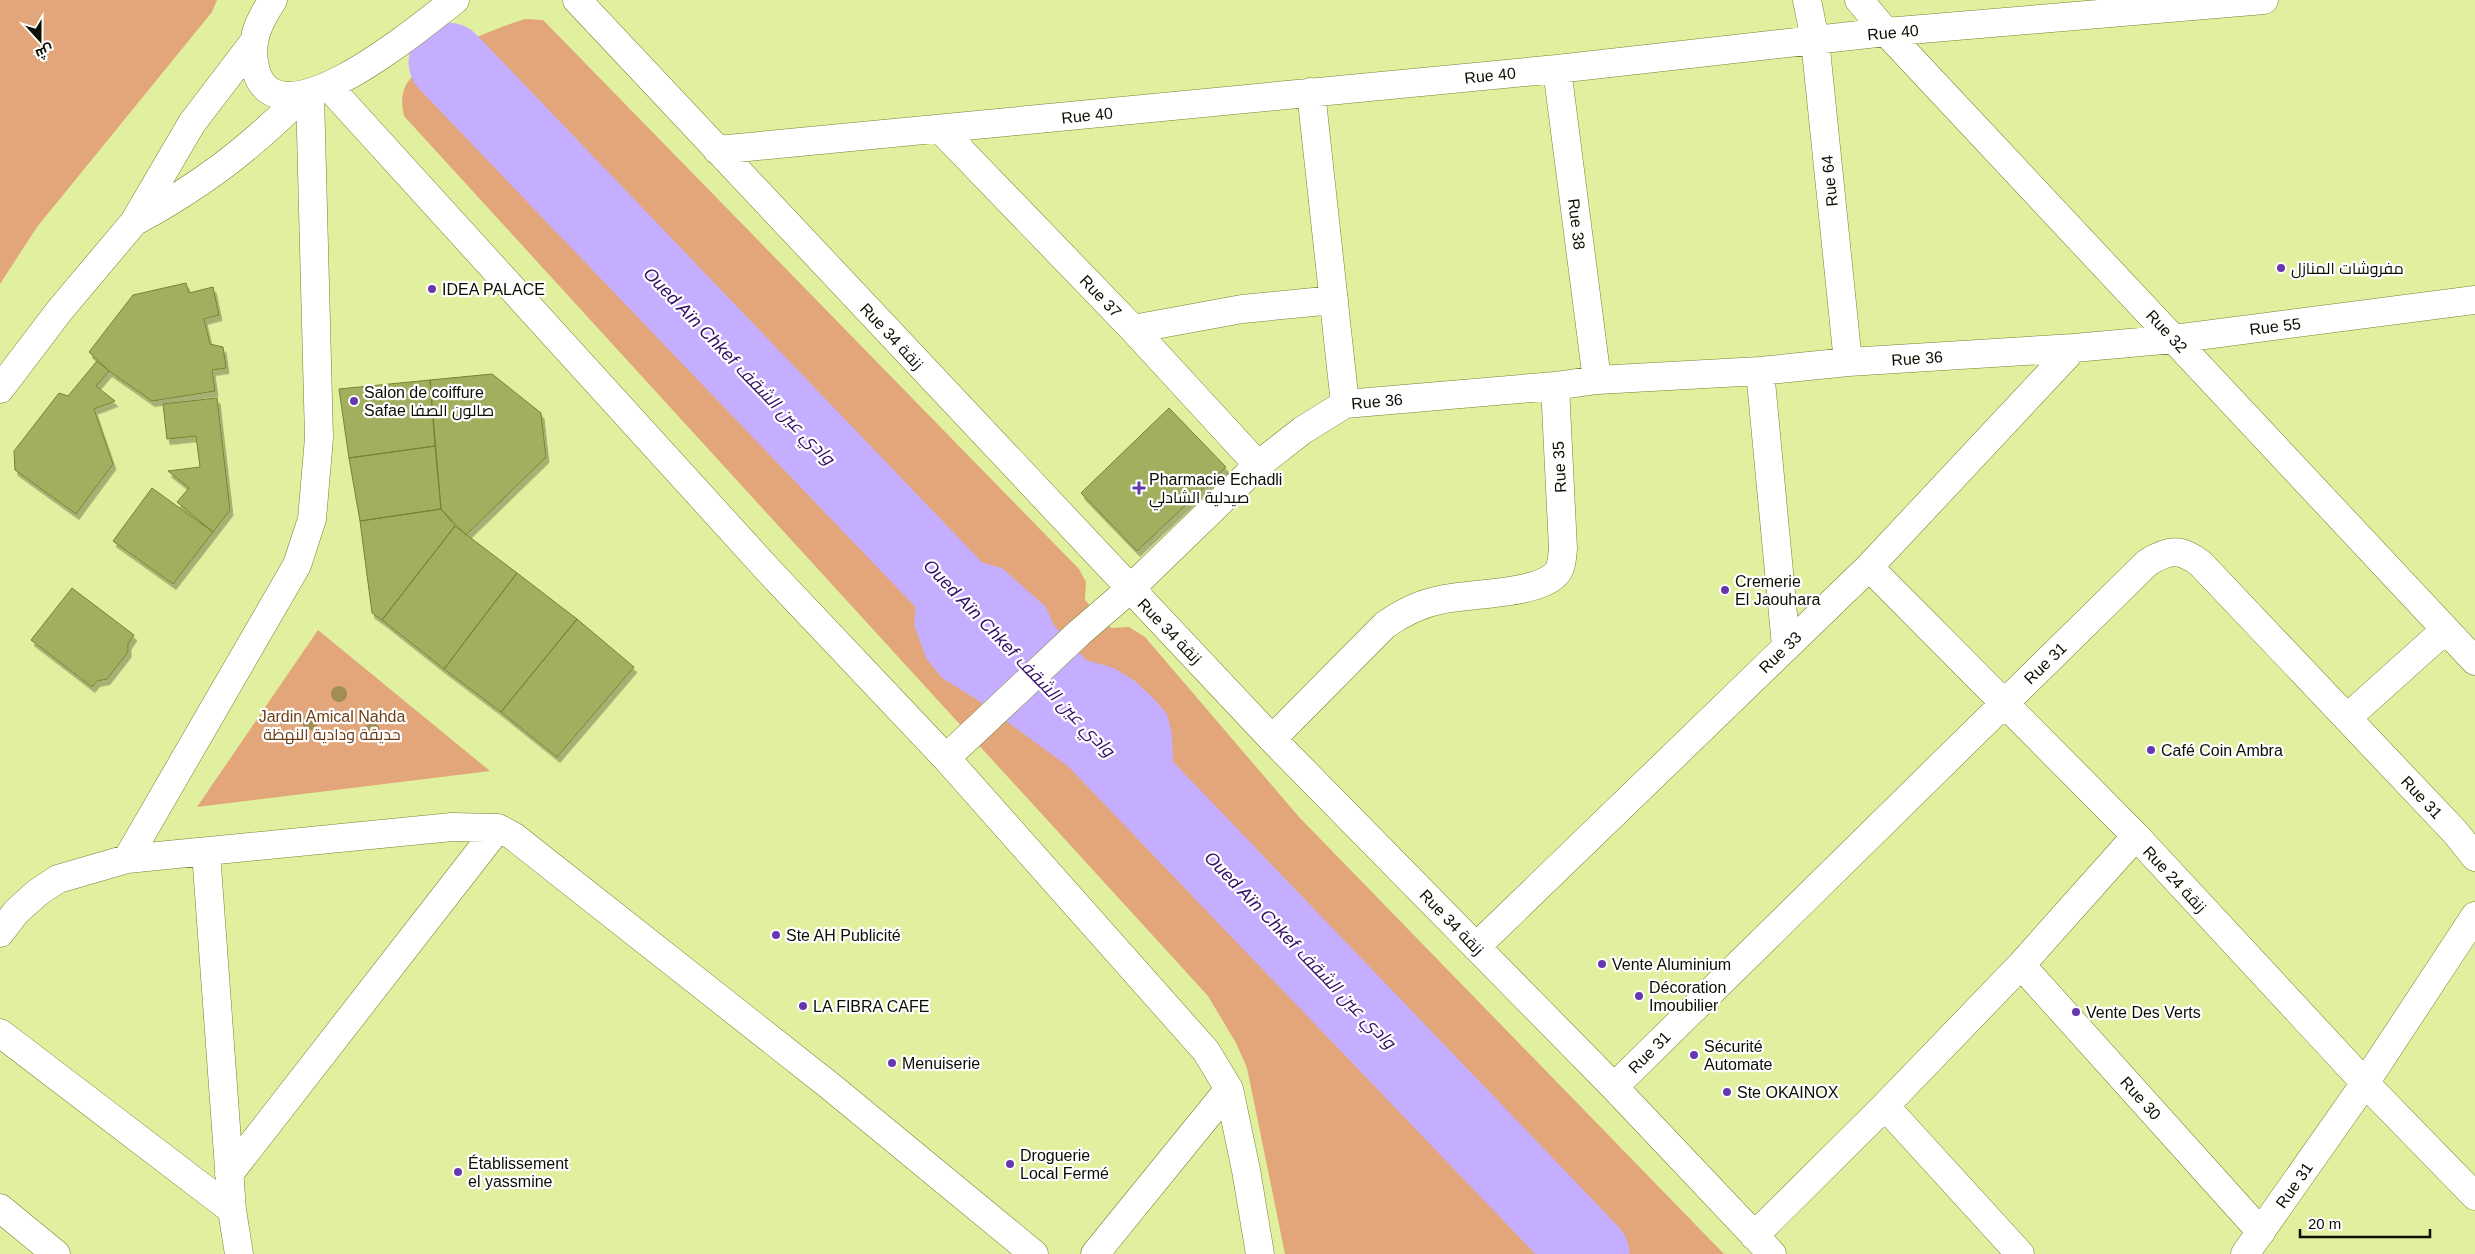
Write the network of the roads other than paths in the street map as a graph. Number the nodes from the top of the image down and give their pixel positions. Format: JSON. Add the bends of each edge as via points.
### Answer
{"nodes":[{"id":1,"x":273,"y":0,"type":"edge"},
{"id":2,"x":455,"y":0,"type":"edge"},
{"id":3,"x":576,"y":0,"type":"edge"},
{"id":4,"x":1806,"y":0,"type":"edge"},
{"id":5,"x":1859,"y":0,"type":"edge"},
{"id":6,"x":2264,"y":0,"type":"edge"},
{"id":7,"x":1886,"y":32,"type":"junction"},
{"id":8,"x":1814,"y":40,"type":"junction"},
{"id":9,"x":253,"y":43,"type":"junction"},
{"id":10,"x":1557,"y":68,"type":"junction"},
{"id":11,"x":314,"y":92,"type":"junction"},
{"id":12,"x":1311,"y":92,"type":"junction"},
{"id":13,"x":941,"y":130,"type":"junction"},
{"id":14,"x":717,"y":150,"type":"junction"},
{"id":15,"x":134,"y":222,"type":"junction"},
{"id":16,"x":1334,"y":300,"type":"junction"},
{"id":17,"x":2475,"y":300,"type":"edge"},
{"id":18,"x":1132,"y":328,"type":"junction"},
{"id":19,"x":2174,"y":339,"type":"junction"},
{"id":20,"x":2074,"y":348,"type":"junction"},
{"id":21,"x":1848,"y":362,"type":"junction"},
{"id":22,"x":1760,"y":372,"type":"junction"},
{"id":23,"x":1597,"y":380,"type":"junction"},
{"id":24,"x":1555,"y":386,"type":"junction"},
{"id":25,"x":0,"y":389,"type":"edge"},
{"id":26,"x":1345,"y":404,"type":"junction"},
{"id":27,"x":1258,"y":465,"type":"junction"},
{"id":28,"x":1869,"y":567,"type":"junction"},
{"id":29,"x":1130,"y":589,"type":"junction"},
{"id":30,"x":2445,"y":630,"type":"junction"},
{"id":31,"x":1786,"y":646,"type":"junction"},
{"id":32,"x":2475,"y":661,"type":"edge"},
{"id":33,"x":2004,"y":703,"type":"junction"},
{"id":34,"x":2348,"y":718,"type":"junction"},
{"id":35,"x":1272,"y":739,"type":"junction"},
{"id":36,"x":946,"y":758,"type":"junction"},
{"id":37,"x":498,"y":828,"type":"junction"},
{"id":38,"x":2136,"y":836,"type":"junction"},
{"id":39,"x":206,"y":852,"type":"junction"},
{"id":40,"x":2475,"y":857,"type":"edge"},
{"id":41,"x":127,"y":859,"type":"junction"},
{"id":42,"x":2475,"y":916,"type":"edge"},
{"id":43,"x":0,"y":933,"type":"edge"},
{"id":44,"x":1476,"y":947,"type":"junction"},
{"id":45,"x":2021,"y":965,"type":"junction"},
{"id":46,"x":0,"y":1032,"type":"edge"},
{"id":47,"x":2365,"y":1083,"type":"junction"},
{"id":48,"x":1614,"y":1087,"type":"junction"},
{"id":49,"x":1229,"y":1089,"type":"junction"},
{"id":50,"x":1885,"y":1106,"type":"junction"},
{"id":51,"x":229,"y":1174,"type":"junction"},
{"id":52,"x":2475,"y":1196,"type":"edge"},
{"id":53,"x":0,"y":1208,"type":"edge"},
{"id":54,"x":232,"y":1210,"type":"junction"},
{"id":55,"x":2261,"y":1232,"type":"junction"},
{"id":56,"x":1763,"y":1245,"type":"edge"},
{"id":57,"x":56,"y":1254,"type":"edge"},
{"id":58,"x":239,"y":1254,"type":"edge"},
{"id":59,"x":1034,"y":1254,"type":"edge"},
{"id":60,"x":1095,"y":1254,"type":"edge"},
{"id":61,"x":1260,"y":1254,"type":"edge"},
{"id":62,"x":2020,"y":1254,"type":"edge"},
{"id":63,"x":2245,"y":1254,"type":"edge"}],
"edges":[{"from":1,"to":9,"type":"street","via":[[259,20]]},
{"from":2,"to":11,"type":"street","via":[[378,56]]},
{"from":3,"to":14,"type":"street","name":"Rue 34 زنقة"},
{"from":4,"to":8,"type":"street","name":"Rue 64"},
{"from":5,"to":7,"type":"street","name":"Rue 32"},
{"from":6,"to":7,"type":"street","name":"Rue 40"},
{"from":7,"to":8,"type":"street","name":"Rue 40"},
{"from":7,"to":19,"type":"street","name":"Rue 32"},
{"from":8,"to":10,"type":"street","name":"Rue 40"},
{"from":8,"to":21,"type":"street","name":"Rue 64"},
{"from":9,"to":11,"type":"street","via":[[252,60],[257,76],[266,88],[279,97]]},
{"from":9,"to":15,"type":"street","via":[[192,123]]},
{"from":10,"to":12,"type":"street","name":"Rue 40"},
{"from":10,"to":23,"type":"street","name":"Rue 38"},
{"from":11,"to":15,"type":"street","via":[[194,188]]},
{"from":11,"to":36,"type":"street"},
{"from":11,"to":41,"type":"street","via":[[319,438],[312,519],[297,565]]},
{"from":12,"to":13,"type":"street","name":"Rue 40"},
{"from":12,"to":16,"type":"street"},
{"from":13,"to":14,"type":"street","name":"Rue 40"},
{"from":13,"to":18,"type":"street","name":"Rue 37"},
{"from":14,"to":29,"type":"street","name":"Rue 34 زنقة"},
{"from":15,"to":25,"type":"street","via":[[60,310]]},
{"from":16,"to":18,"type":"street","via":[[1242,309]]},
{"from":16,"to":26,"type":"street"},
{"from":17,"to":19,"type":"street","name":"Rue 55"},
{"from":18,"to":27,"type":"street","name":"Rue 37"},
{"from":19,"to":20,"type":"street","name":"Rue 55"},
{"from":19,"to":30,"type":"street","name":"Rue 32"},
{"from":20,"to":21,"type":"street","name":"Rue 36"},
{"from":20,"to":28,"type":"street","name":"Rue 33"},
{"from":21,"to":22,"type":"street","name":"Rue 36"},
{"from":22,"to":23,"type":"street","name":"Rue 36"},
{"from":22,"to":31,"type":"street"},
{"from":23,"to":24,"type":"street","name":"Rue 36"},
{"from":24,"to":26,"type":"street","name":"Rue 36"},
{"from":24,"to":35,"type":"street","name":"Rue 35","via":[[1563,549],[1562,562],[1556,574],[1536,586],[1442,599],[1405,611],[1385,625]]},
{"from":26,"to":27,"type":"street","name":"Rue 36","via":[[1303,430]]},
{"from":27,"to":29,"type":"street","name":"Rue 36"},
{"from":28,"to":31,"type":"street","name":"Rue 33"},
{"from":28,"to":33,"type":"street","name":"Rue 24 زنقة"},
{"from":29,"to":35,"type":"street","name":"Rue 34 زنقة"},
{"from":29,"to":36,"type":"street","name":"Rue 36"},
{"from":30,"to":32,"type":"street","name":"Rue 32"},
{"from":30,"to":34,"type":"street"},
{"from":31,"to":44,"type":"street","name":"Rue 33"},
{"from":33,"to":34,"type":"street","name":"Rue 31","via":[[2147,563],[2170,552],[2181,552],[2201,564]]},
{"from":33,"to":38,"type":"street","name":"Rue 24 زنقة"},
{"from":33,"to":48,"type":"street","name":"Rue 31"},
{"from":34,"to":40,"type":"street","name":"Rue 31"},
{"from":35,"to":44,"type":"street","name":"Rue 34 زنقة"},
{"from":36,"to":49,"type":"street","via":[[1206,1051]]},
{"from":37,"to":39,"type":"street","via":[[452,827]]},
{"from":37,"to":51,"type":"street"},
{"from":37,"to":59,"type":"street","via":[[513,836],[823,1080]]},
{"from":38,"to":45,"type":"street"},
{"from":38,"to":47,"type":"street","name":"Rue 24 زنقة"},
{"from":39,"to":41,"type":"street"},
{"from":39,"to":51,"type":"street"},
{"from":41,"to":43,"type":"street","via":[[58,879],[37,892]]},
{"from":42,"to":47,"type":"street","name":"Rue 31"},
{"from":44,"to":48,"type":"street","name":"Rue 34 زنقة"},
{"from":45,"to":50,"type":"street"},
{"from":45,"to":55,"type":"street","name":"Rue 30"},
{"from":46,"to":54,"type":"street"},
{"from":47,"to":52,"type":"street","name":"Rue 24 زنقة"},
{"from":47,"to":55,"type":"street","name":"Rue 31"},
{"from":48,"to":56,"type":"street","name":"Rue 34 زنقة"},
{"from":49,"to":60,"type":"street"},
{"from":49,"to":61,"type":"street"},
{"from":50,"to":56,"type":"street"},
{"from":50,"to":62,"type":"street"},
{"from":51,"to":54,"type":"street"},
{"from":53,"to":57,"type":"street"},
{"from":54,"to":58,"type":"street"},
{"from":55,"to":63,"type":"street","name":"Rue 31"}]}
